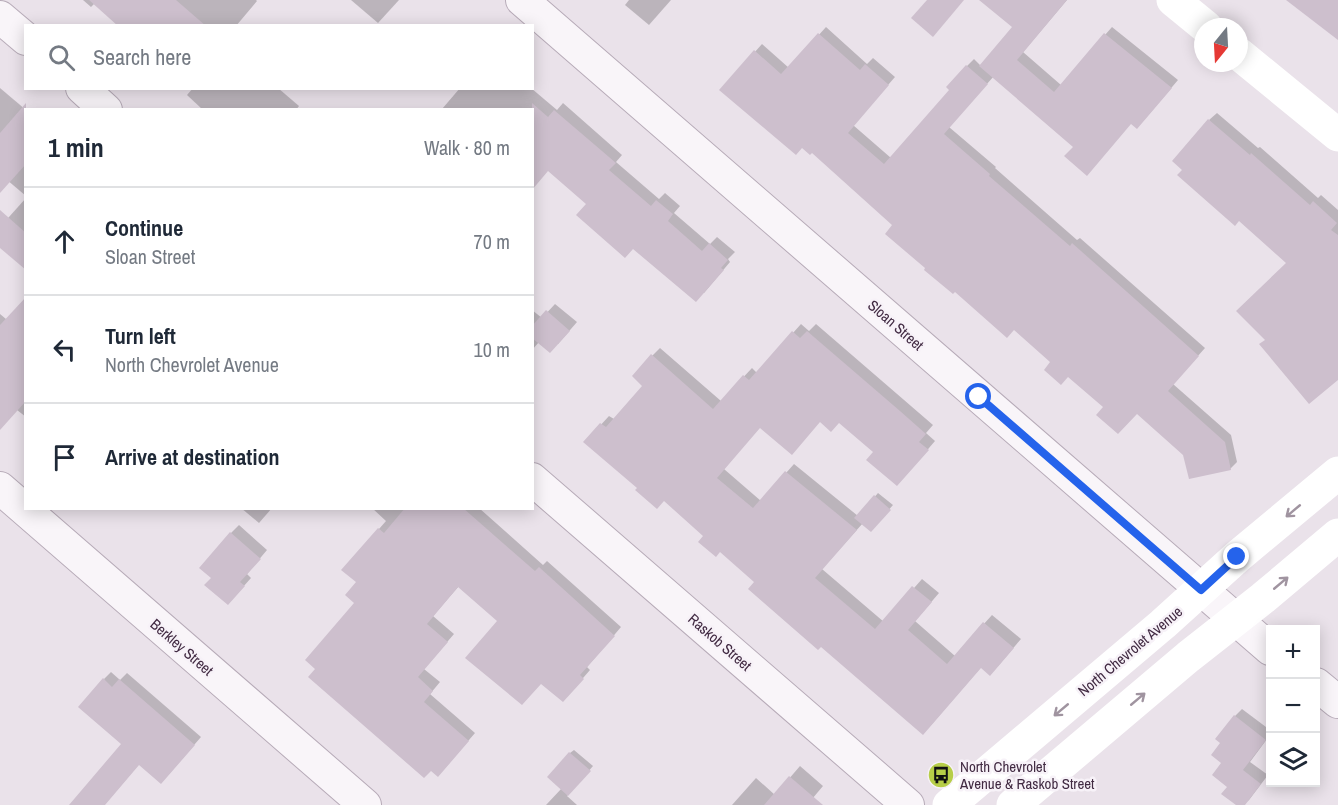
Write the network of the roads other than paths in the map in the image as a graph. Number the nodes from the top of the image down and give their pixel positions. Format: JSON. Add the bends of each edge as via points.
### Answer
{"nodes":[{"id":1,"x":522,"y":0,"type":"edge"},
{"id":2,"x":1173,"y":0,"type":"edge"},
{"id":3,"x":0,"y":17,"type":"edge"},
{"id":4,"x":1195,"y":18,"type":"edge"},
{"id":5,"x":24,"y":37,"type":"edge"},
{"id":6,"x":1248,"y":61,"type":"edge"},
{"id":7,"x":84,"y":90,"type":"edge"},
{"id":8,"x":104,"y":108,"type":"edge"},
{"id":9,"x":1338,"y":135,"type":"edge"},
{"id":10,"x":1338,"y":473,"type":"edge"},
{"id":11,"x":534,"y":481,"type":"edge"},
{"id":12,"x":0,"y":488,"type":"edge"},
{"id":13,"x":24,"y":509,"type":"edge"},
{"id":14,"x":25,"y":510,"type":"edge"},
{"id":15,"x":1338,"y":535,"type":"edge"},
{"id":16,"x":1201,"y":590,"type":"junction"},
{"id":17,"x":1236,"y":620,"type":"junction"},
{"id":18,"x":1266,"y":646,"type":"edge"},
{"id":19,"x":1320,"y":687,"type":"edge"},
{"id":20,"x":1338,"y":702,"type":"edge"},
{"id":21,"x":365,"y":805,"type":"edge"},
{"id":22,"x":908,"y":805,"type":"edge"},
{"id":23,"x":949,"y":805,"type":"edge"},
{"id":24,"x":1013,"y":805,"type":"edge"}],
"edges":[{"from":1,"to":16,"type":"street","name":"Sloan Street"},
{"from":2,"to":4,"type":"street"},
{"from":3,"to":5,"type":"street"},
{"from":6,"to":9,"type":"street"},
{"from":7,"to":8,"type":"street"},
{"from":10,"to":16,"type":"street","name":"North Chevrolet Avenue","one_way":true},
{"from":11,"to":22,"type":"street","name":"Raskob Street"},
{"from":12,"to":13,"type":"street","name":"Berkley Street"},
{"from":14,"to":21,"type":"street","name":"Berkley Street"},
{"from":17,"to":15,"type":"street","one_way":true},
{"from":16,"to":17,"type":"street","name":"Sloan Street"},
{"from":16,"to":23,"type":"street","name":"North Chevrolet Avenue","one_way":true},
{"from":17,"to":18,"type":"street","name":"Sloan Street"},
{"from":24,"to":17,"type":"street","one_way":true},
{"from":19,"to":20,"type":"street"}]}
